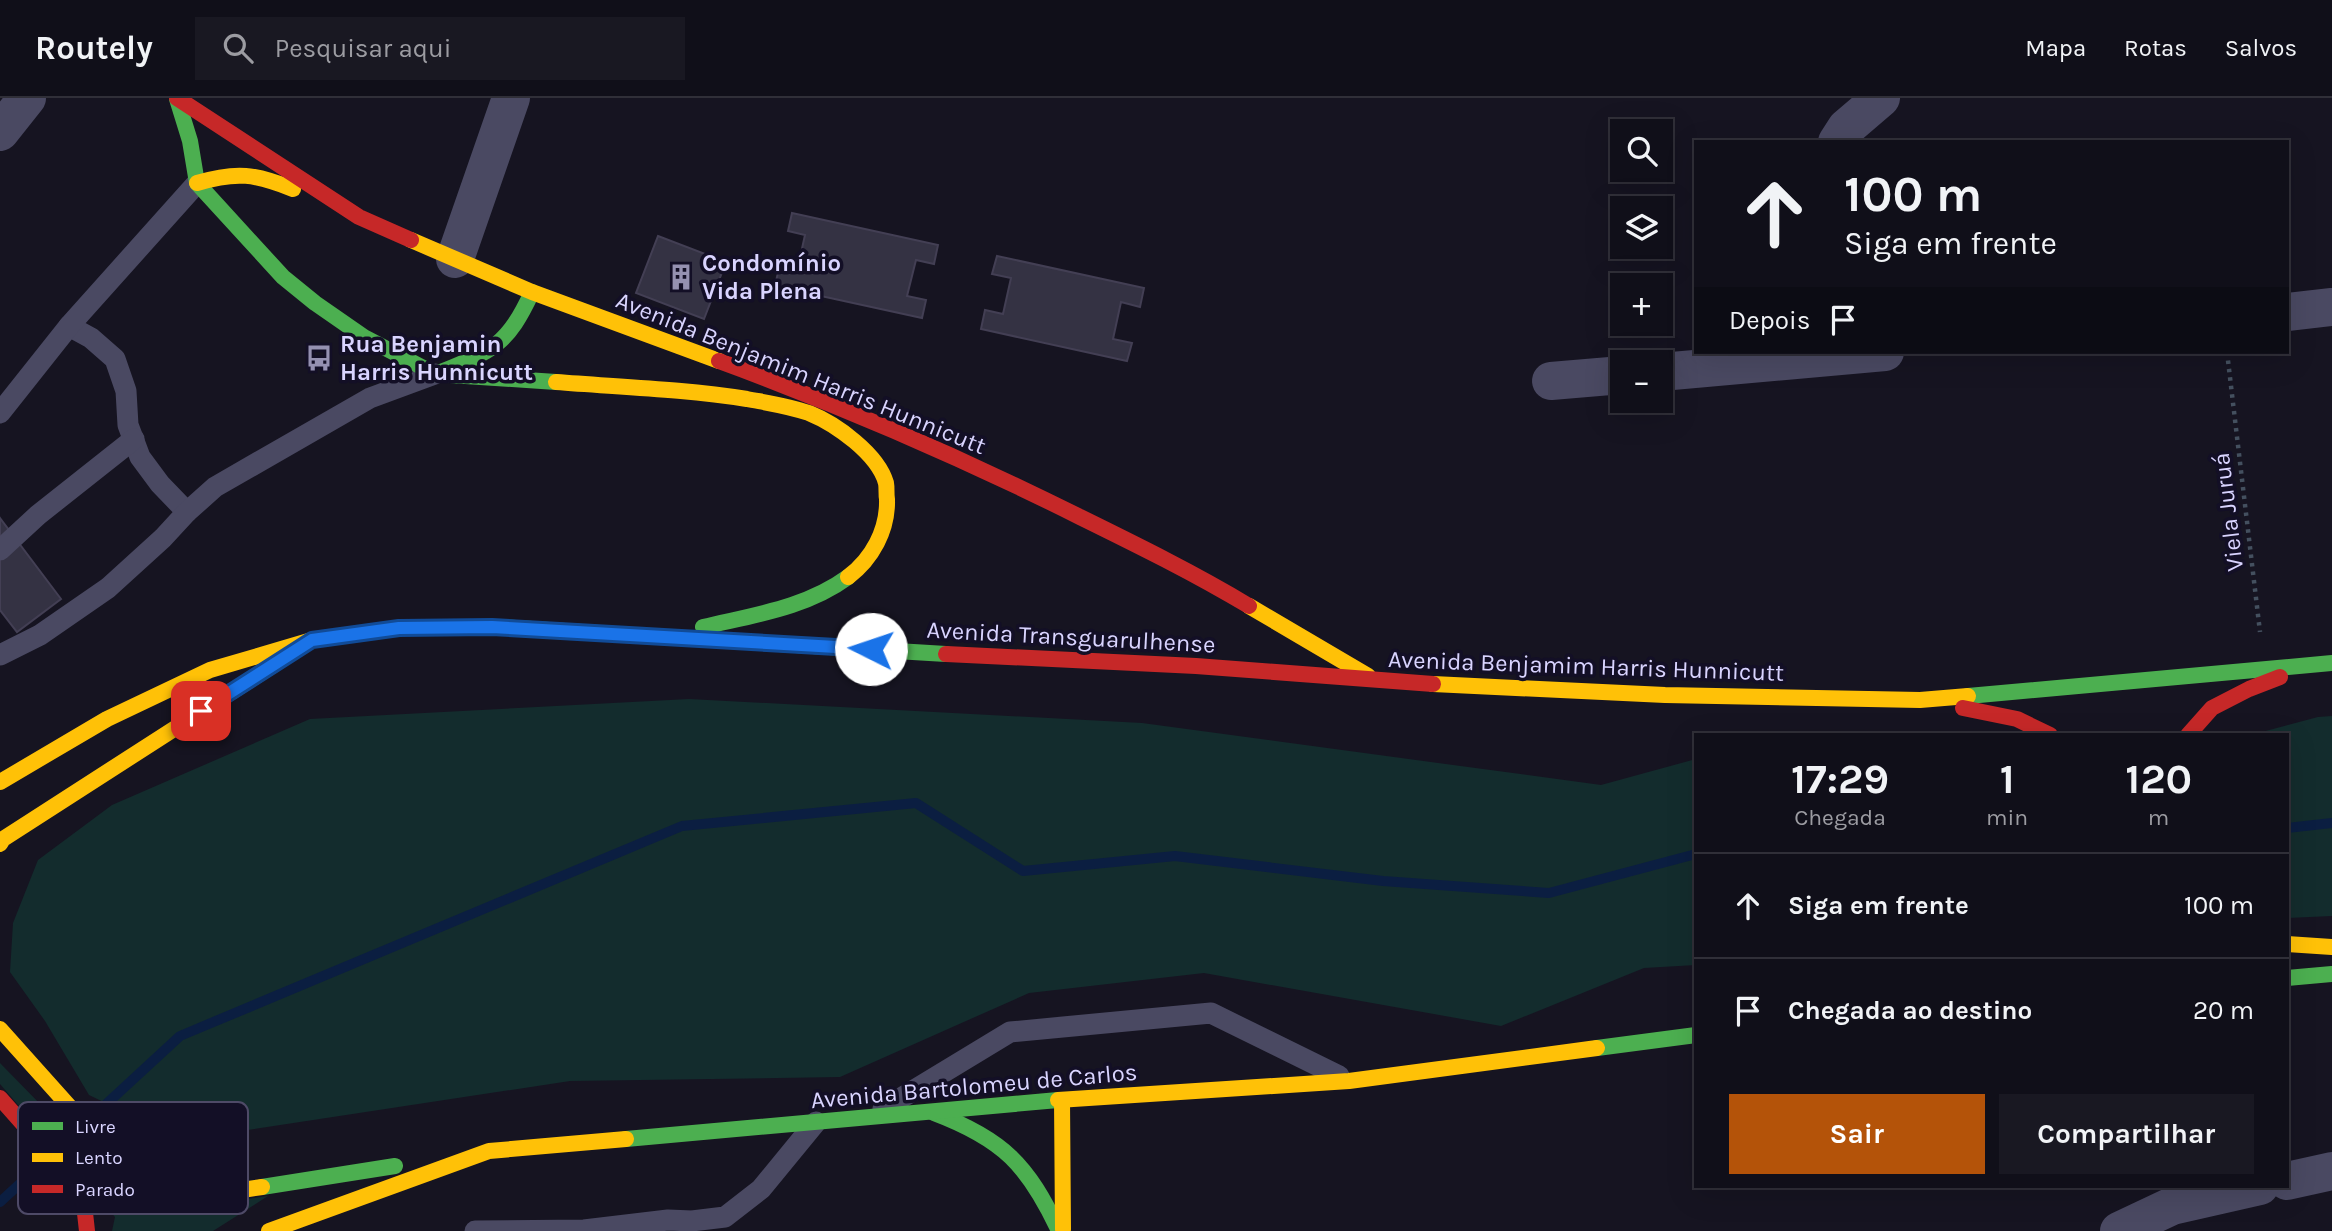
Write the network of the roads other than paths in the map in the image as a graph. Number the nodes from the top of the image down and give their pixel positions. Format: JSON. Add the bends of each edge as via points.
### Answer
{"nodes":[{"id":1,"x":177,"y":98,"type":"edge"},
{"id":2,"x":511,"y":98,"type":"edge"},
{"id":3,"x":1881,"y":98,"type":"edge"},
{"id":4,"x":1838,"y":140,"type":"edge"},
{"id":5,"x":197,"y":183,"type":"junction"},
{"id":6,"x":359,"y":217,"type":"junction"},
{"id":7,"x":455,"y":259,"type":"junction"},
{"id":8,"x":532,"y":292,"type":"junction"},
{"id":9,"x":2332,"y":307,"type":"edge"},
{"id":10,"x":2289,"y":312,"type":"edge"},
{"id":11,"x":69,"y":326,"type":"junction"},
{"id":12,"x":1843,"y":354,"type":"edge"},
{"id":13,"x":1718,"y":360,"type":"edge"},
{"id":14,"x":1673,"y":369,"type":"edge"},
{"id":15,"x":435,"y":374,"type":"junction"},
{"id":16,"x":1610,"y":376,"type":"edge"},
{"id":17,"x":1550,"y":381,"type":"dead end"},
{"id":18,"x":0,"y":413,"type":"edge"},
{"id":19,"x":134,"y":439,"type":"junction"},
{"id":20,"x":187,"y":512,"type":"junction"},
{"id":21,"x":0,"y":550,"type":"edge"},
{"id":22,"x":667,"y":636,"type":"junction"},
{"id":23,"x":312,"y":640,"type":"junction"},
{"id":24,"x":0,"y":655,"type":"edge"},
{"id":25,"x":2332,"y":663,"type":"edge"},
{"id":26,"x":2315,"y":664,"type":"junction"},
{"id":27,"x":1376,"y":681,"type":"junction"},
{"id":28,"x":1920,"y":700,"type":"junction"},
{"id":29,"x":2046,"y":733,"type":"edge"},
{"id":30,"x":2190,"y":733,"type":"edge"},
{"id":31,"x":0,"y":782,"type":"edge"},
{"id":32,"x":0,"y":844,"type":"edge"},
{"id":33,"x":2289,"y":944,"type":"edge"},
{"id":34,"x":2332,"y":947,"type":"edge"},
{"id":35,"x":2332,"y":974,"type":"edge"},
{"id":36,"x":2289,"y":978,"type":"edge"},
{"id":37,"x":0,"y":1029,"type":"edge"},
{"id":38,"x":1694,"y":1035,"type":"edge"},
{"id":39,"x":1349,"y":1081,"type":"junction"},
{"id":40,"x":0,"y":1098,"type":"edge"},
{"id":41,"x":1062,"y":1100,"type":"junction"},
{"id":42,"x":64,"y":1102,"type":"edge"},
{"id":43,"x":928,"y":1111,"type":"junction"},
{"id":44,"x":872,"y":1116,"type":"junction"},
{"id":45,"x":18,"y":1118,"type":"edge"},
{"id":46,"x":816,"y":1122,"type":"junction"},
{"id":47,"x":489,"y":1151,"type":"junction"},
{"id":48,"x":2332,"y":1171,"type":"edge"},
{"id":49,"x":2289,"y":1181,"type":"edge"},
{"id":50,"x":248,"y":1188,"type":"edge"},
{"id":51,"x":2251,"y":1188,"type":"edge"},
{"id":52,"x":269,"y":1231,"type":"edge"},
{"id":53,"x":475,"y":1231,"type":"edge"},
{"id":54,"x":1061,"y":1231,"type":"edge"},
{"id":55,"x":2119,"y":1231,"type":"edge"}],
"edges":[{"from":1,"to":5,"type":"main road","name":"Avenida Benjamim Harris Hunnicutt"},
{"from":1,"to":6,"type":"main road","name":"Avenida Benjamim Harris Hunnicutt"},
{"from":2,"to":7,"type":"street"},
{"from":3,"to":4,"type":"street"},
{"from":5,"to":6,"type":"main road","via":[[231,172],[258,175]]},
{"from":5,"to":11,"type":"lane"},
{"from":5,"to":15,"type":"main road","name":"Avenida Benjamim Harris Hunnicutt","via":[[283,277],[314,303],[364,337]]},
{"from":6,"to":7,"type":"main road","name":"Avenida Benjamim Harris Hunnicutt"},
{"from":7,"to":8,"type":"main road","name":"Avenida Benjamim Harris Hunnicutt"},
{"from":8,"to":15,"type":"main road","via":[[505,340],[487,353]]},
{"from":8,"to":27,"type":"main road","name":"Avenida Benjamim Harris Hunnicutt","via":[[888,427],[1018,486],[1196,574]]},
{"from":9,"to":10,"type":"street"},
{"from":11,"to":18,"type":"lane"},
{"from":11,"to":19,"type":"lane","via":[[115,359]]},
{"from":12,"to":13,"type":"street"},
{"from":13,"to":14,"type":"street"},
{"from":15,"to":20,"type":"lane","via":[[333,417],[215,487]]},
{"from":15,"to":22,"type":"main road","name":"Avenida Benjamim Harris Hunnicutt","via":[[709,393],[781,405],[811,414],[851,437],[873,460],[886,483],[887,510],[878,542],[861,567],[802,603]]},
{"from":16,"to":17,"type":"street"},
{"from":19,"to":20,"type":"lane","via":[[140,457]]},
{"from":19,"to":21,"type":"lane"},
{"from":20,"to":24,"type":"lane","via":[[108,587],[40,635]]},
{"from":22,"to":23,"type":"main road","name":"Avenida Transguarulhense","via":[[479,627],[399,628]]},
{"from":22,"to":27,"type":"main road","name":"Avenida Transguarulhense","via":[[1196,666]]},
{"from":23,"to":31,"type":"main road","name":"Avenida Transguarulhense","via":[[210,670],[107,719]]},
{"from":23,"to":32,"type":"main road"},
{"from":25,"to":26,"type":"main road","name":"Avenida Benjamim Harris Hunnicutt"},
{"from":26,"to":28,"type":"main road","name":"Avenida Benjamim Harris Hunnicutt"},
{"from":26,"to":30,"type":"main road","via":[[2212,708]]},
{"from":27,"to":28,"type":"main road","name":"Avenida Benjamim Harris Hunnicutt","via":[[1665,695]]},
{"from":28,"to":29,"type":"main road","via":[[2017,719]]},
{"from":33,"to":34,"type":"main road"},
{"from":35,"to":36,"type":"main road"},
{"from":37,"to":42,"type":"main road"},
{"from":38,"to":39,"type":"main road","name":"Avenida Bartolomeu de Carlos"},
{"from":39,"to":41,"type":"main road","name":"Avenida Bartolomeu de Carlos"},
{"from":39,"to":44,"type":"lane","via":[[1210,1013],[1010,1032]]},
{"from":40,"to":45,"type":"main road"},
{"from":41,"to":43,"type":"main road","name":"Avenida Bartolomeu de Carlos"},
{"from":41,"to":54,"type":"main road"},
{"from":43,"to":44,"type":"main road","name":"Avenida Bartolomeu de Carlos"},
{"from":43,"to":54,"type":"main road","via":[[983,1134],[1007,1151],[1029,1174]]},
{"from":44,"to":46,"type":"main road","name":"Avenida Bartolomeu de Carlos"},
{"from":46,"to":47,"type":"main road","name":"Avenida Bartolomeu de Carlos"},
{"from":46,"to":53,"type":"lane","via":[[761,1189],[725,1217],[584,1230]]},
{"from":47,"to":50,"type":"main road"},
{"from":47,"to":52,"type":"main road","name":"Avenida Bartolomeu de Carlos"},
{"from":48,"to":49,"type":"street"},
{"from":51,"to":55,"type":"street","via":[[2172,1206]]}]}
